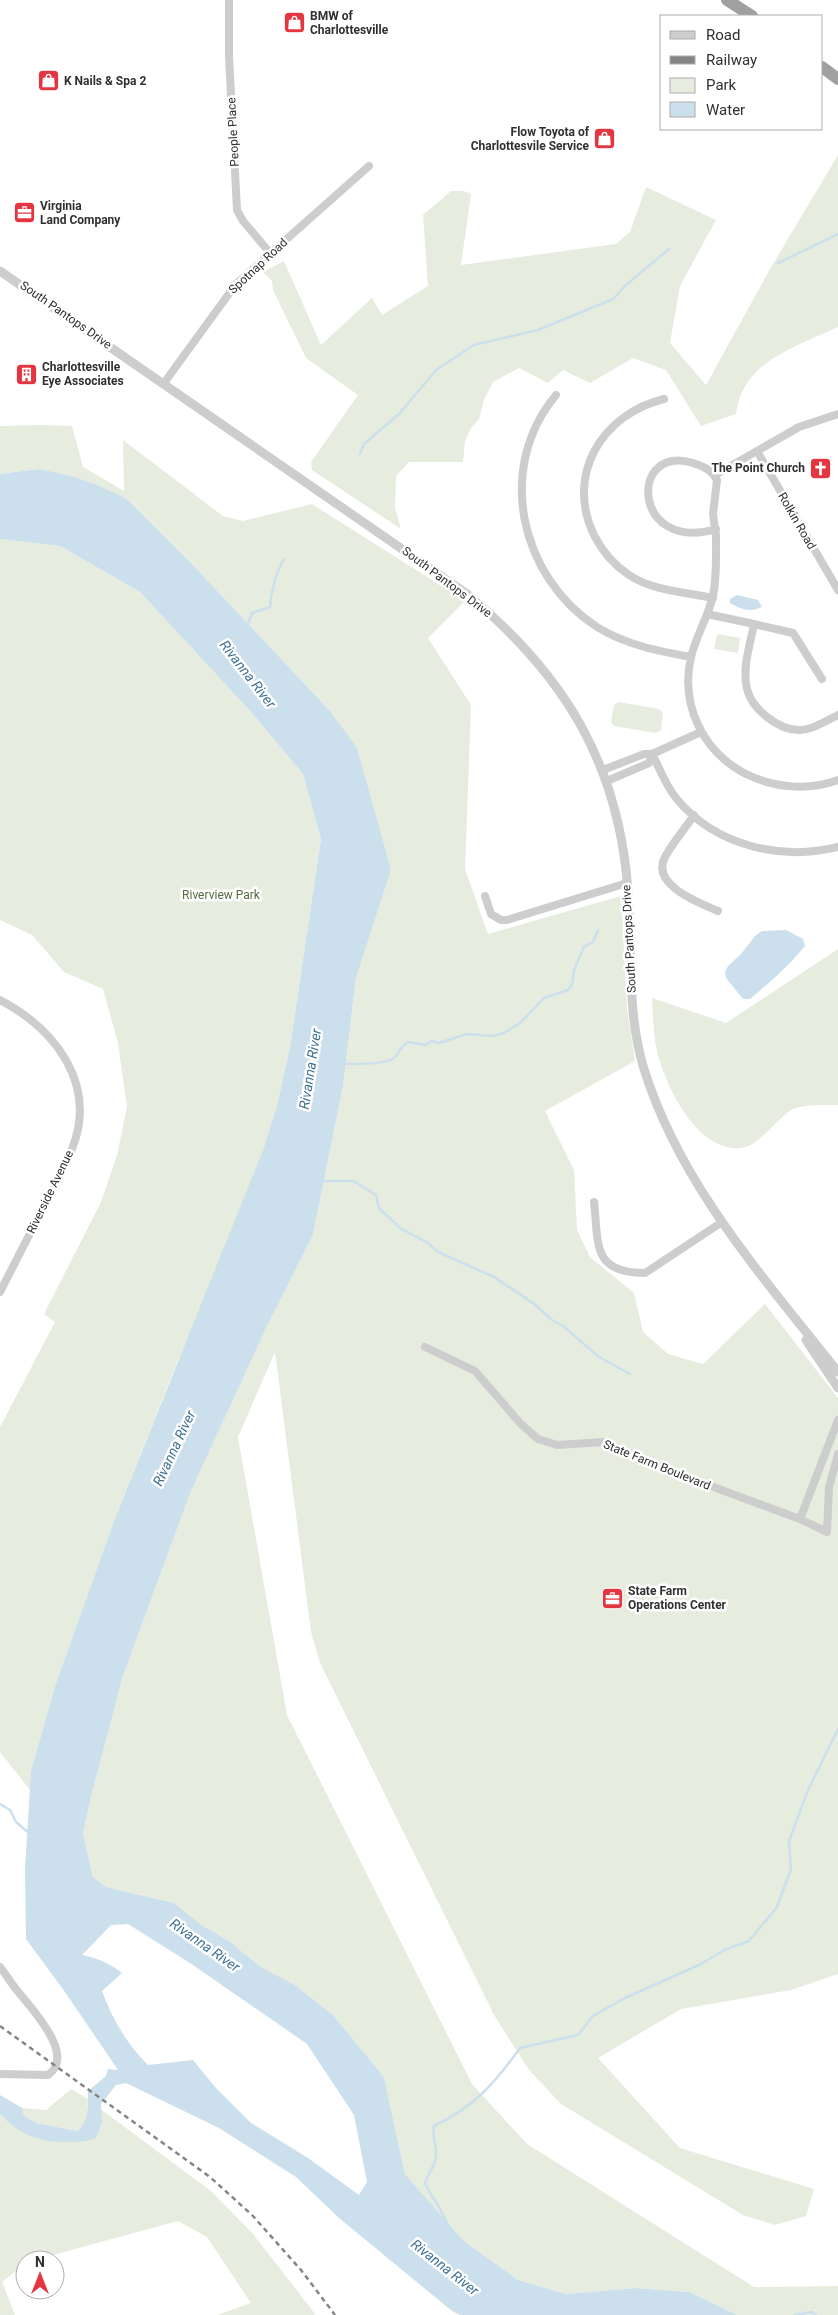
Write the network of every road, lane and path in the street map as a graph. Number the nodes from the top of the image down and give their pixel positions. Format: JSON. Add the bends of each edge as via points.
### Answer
{"nodes":[{"id":1,"x":229,"y":0,"type":"edge"},
{"id":2,"x":727,"y":0,"type":"edge"},
{"id":3,"x":750,"y":15,"type":"edge"},
{"id":4,"x":823,"y":68,"type":"edge"},
{"id":5,"x":838,"y":79,"type":"edge"},
{"id":6,"x":370,"y":166,"type":"dead end"},
{"id":7,"x":270,"y":253,"type":"junction"},
{"id":8,"x":0,"y":271,"type":"edge"},
{"id":9,"x":164,"y":383,"type":"junction"},
{"id":10,"x":556,"y":395,"type":"dead end"},
{"id":11,"x":664,"y":399,"type":"dead end"},
{"id":12,"x":838,"y":414,"type":"edge"},
{"id":13,"x":757,"y":451,"type":"junction"},
{"id":14,"x":714,"y":475,"type":"junction"},
{"id":15,"x":716,"y":529,"type":"junction"},
{"id":16,"x":838,"y":590,"type":"edge"},
{"id":17,"x":713,"y":598,"type":"junction"},
{"id":18,"x":708,"y":614,"type":"junction"},
{"id":19,"x":754,"y":624,"type":"junction"},
{"id":20,"x":691,"y":657,"type":"junction"},
{"id":21,"x":822,"y":679,"type":"dead end"},
{"id":22,"x":838,"y":715,"type":"edge"},
{"id":23,"x":701,"y":732,"type":"junction"},
{"id":24,"x":652,"y":754,"type":"junction"},
{"id":25,"x":603,"y":770,"type":"junction"},
{"id":26,"x":838,"y":780,"type":"edge"},
{"id":27,"x":607,"y":781,"type":"junction"},
{"id":28,"x":694,"y":815,"type":"junction"},
{"id":29,"x":838,"y":847,"type":"edge"},
{"id":30,"x":627,"y":883,"type":"junction"},
{"id":31,"x":485,"y":896,"type":"dead end"},
{"id":32,"x":718,"y":912,"type":"dead end"},
{"id":33,"x":0,"y":1000,"type":"edge"},
{"id":34,"x":594,"y":1202,"type":"dead end"},
{"id":35,"x":722,"y":1222,"type":"junction"},
{"id":36,"x":0,"y":1292,"type":"edge"},
{"id":37,"x":794,"y":1318,"type":"junction"},
{"id":38,"x":425,"y":1347,"type":"dead end"},
{"id":39,"x":838,"y":1372,"type":"edge"},
{"id":40,"x":838,"y":1388,"type":"edge"},
{"id":41,"x":838,"y":1420,"type":"edge"},
{"id":42,"x":838,"y":1454,"type":"edge"},
{"id":43,"x":800,"y":1519,"type":"junction"},
{"id":44,"x":0,"y":1967,"type":"edge"},
{"id":45,"x":0,"y":2074,"type":"edge"}],
"edges":[{"from":1,"to":7,"type":"street","name":"People Place","via":[[237,210]]},
{"from":2,"to":3,"type":"highway"},
{"from":4,"to":5,"type":"highway"},
{"from":6,"to":7,"type":"street","name":"Spotnap Road"},
{"from":7,"to":9,"type":"street","name":"Spotnap Road","via":[[227,295]]},
{"from":8,"to":9,"type":"street","name":"South Pantops Drive"},
{"from":9,"to":25,"type":"street","name":"South Pantops Drive","via":[[468,594],[491,614],[549,676],[580,724]]},
{"from":10,"to":20,"type":"street","via":[[529,448],[522,483],[524,523],[538,562],[570,607],[599,628],[634,645]]},
{"from":11,"to":17,"type":"street","via":[[628,413],[598,443],[586,472],[585,512],[604,552],[629,575],[654,587]]},
{"from":12,"to":13,"type":"street","via":[[798,427]]},
{"from":13,"to":14,"type":"street"},
{"from":13,"to":16,"type":"street","name":"Rolkin Road"},
{"from":14,"to":15,"type":"street","via":[[718,486],[713,514]]},
{"from":14,"to":15,"type":"street","via":[[688,461],[669,462],[652,475],[647,491],[650,509],[669,527],[693,533]]},
{"from":15,"to":17,"type":"street"},
{"from":17,"to":18,"type":"street"},
{"from":18,"to":19,"type":"street"},
{"from":18,"to":20,"type":"street"},
{"from":19,"to":21,"type":"street","via":[[793,633]]},
{"from":19,"to":22,"type":"street","via":[[746,661],[747,690],[757,708],[777,724],[798,730]]},
{"from":20,"to":23,"type":"street","via":[[688,672],[690,703]]},
{"from":23,"to":24,"type":"street"},
{"from":23,"to":26,"type":"street","via":[[727,761],[765,782],[802,787]]},
{"from":24,"to":25,"type":"street"},
{"from":24,"to":27,"type":"street","via":[[649,763]]},
{"from":24,"to":28,"type":"street","via":[[672,793]]},
{"from":25,"to":27,"type":"street","name":"South Pantops Drive"},
{"from":27,"to":30,"type":"street","name":"South Pantops Drive"},
{"from":28,"to":29,"type":"street","via":[[725,836],[758,848],[808,853]]},
{"from":28,"to":32,"type":"street","via":[[665,857],[662,870],[670,885]]},
{"from":30,"to":31,"type":"street","via":[[507,920],[492,914]]},
{"from":30,"to":35,"type":"street","name":"South Pantops Drive","via":[[633,1018],[644,1068],[681,1155]]},
{"from":33,"to":36,"type":"street","name":"Riverside Avenue","via":[[47,1032],[64,1055],[76,1086],[79,1120],[72,1149]]},
{"from":34,"to":35,"type":"street","via":[[601,1257],[610,1266],[638,1273],[645,1273]]},
{"from":35,"to":37,"type":"street","name":"South Pantops Drive"},
{"from":37,"to":39,"type":"street","name":"South Pantops Drive"},
{"from":37,"to":40,"type":"street","name":"South Pantops Drive"},
{"from":38,"to":43,"type":"street","name":"State Farm Boulevard","via":[[475,1371],[538,1439],[557,1445],[604,1442],[673,1472]]},
{"from":41,"to":43,"type":"street"},
{"from":42,"to":43,"type":"street","name":"State Farm Boulevard","via":[[829,1487],[827,1532]]},
{"from":44,"to":45,"type":"street","via":[[42,2021],[58,2057],[56,2068],[48,2075]]}]}
